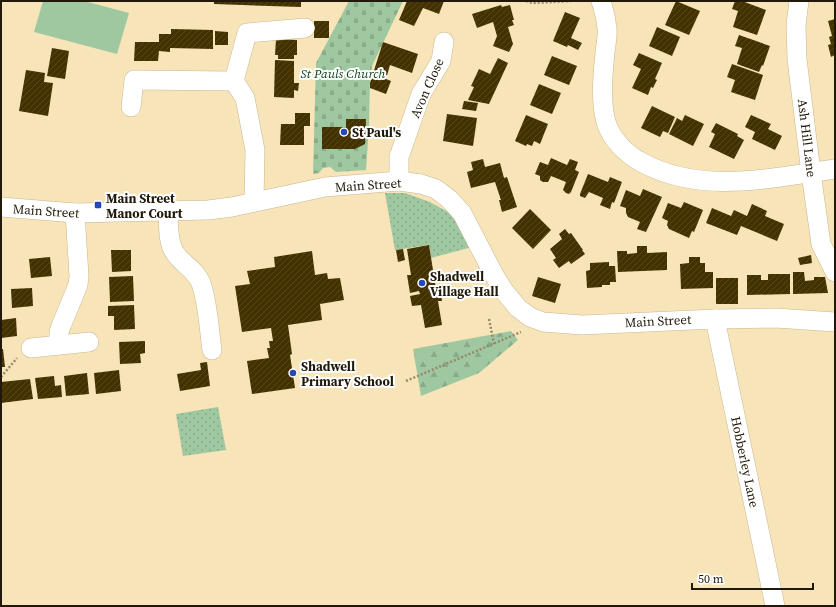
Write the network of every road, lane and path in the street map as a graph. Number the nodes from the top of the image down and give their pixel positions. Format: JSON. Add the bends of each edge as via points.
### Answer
{"nodes":[{"id":1,"x":526,"y":1,"type":"edge"},
{"id":2,"x":571,"y":1,"type":"edge"},
{"id":3,"x":601,"y":1,"type":"edge"},
{"id":4,"x":799,"y":1,"type":"edge"},
{"id":5,"x":305,"y":28,"type":"dead end"},
{"id":6,"x":444,"y":42,"type":"dead end"},
{"id":7,"x":234,"y":81,"type":"junction"},
{"id":8,"x":131,"y":107,"type":"dead end"},
{"id":9,"x":835,"y":169,"type":"edge"},
{"id":10,"x":811,"y":173,"type":"junction"},
{"id":11,"x":399,"y":181,"type":"junction"},
{"id":12,"x":254,"y":202,"type":"junction"},
{"id":13,"x":1,"y":208,"type":"edge"},
{"id":14,"x":168,"y":211,"type":"junction"},
{"id":15,"x":75,"y":213,"type":"junction"},
{"id":16,"x":835,"y":272,"type":"edge"},
{"id":17,"x":489,"y":319,"type":"dead end"},
{"id":18,"x":715,"y":319,"type":"junction"},
{"id":19,"x":543,"y":322,"type":"junction"},
{"id":20,"x":835,"y":322,"type":"edge"},
{"id":21,"x":89,"y":342,"type":"dead end"},
{"id":22,"x":494,"y":344,"type":"junction"},
{"id":23,"x":59,"y":345,"type":"junction"},
{"id":24,"x":31,"y":348,"type":"joint"},
{"id":25,"x":212,"y":350,"type":"dead end"},
{"id":26,"x":1,"y":377,"type":"edge"},
{"id":27,"x":406,"y":381,"type":"dead end"},
{"id":28,"x":776,"y":606,"type":"edge"}],
"edges":[{"from":1,"to":2,"type":"path"},
{"from":3,"to":10,"type":"street","via":[[607,29],[603,95],[606,122],[616,140],[630,156],[654,169],[683,178],[712,182],[741,182]]},
{"from":4,"to":10,"type":"street","name":"Ash Hill Lane","via":[[796,25],[797,59]]},
{"from":5,"to":7,"type":"street","via":[[248,33]]},
{"from":6,"to":11,"type":"street","name":"Avon Close","via":[[441,61],[421,94],[399,157]]},
{"from":7,"to":8,"type":"street","via":[[134,80]]},
{"from":7,"to":12,"type":"street","via":[[245,98],[255,150]]},
{"from":9,"to":10,"type":"street"},
{"from":10,"to":16,"type":"street","name":"Ash Hill Lane","via":[[821,244]]},
{"from":11,"to":12,"type":"street","name":"Main Street","via":[[325,188]]},
{"from":11,"to":19,"type":"street","name":"Main Street","via":[[422,184],[436,189],[449,198],[462,213],[504,291],[518,308]]},
{"from":12,"to":14,"type":"street","name":"Main Street","via":[[208,210]]},
{"from":13,"to":15,"type":"street","name":"Main Street"},
{"from":14,"to":15,"type":"street","name":"Main Street"},
{"from":14,"to":25,"type":"street","via":[[173,249],[200,282]]},
{"from":15,"to":23,"type":"street","via":[[79,276],[59,332]]},
{"from":17,"to":22,"type":"path"},
{"from":18,"to":19,"type":"street","name":"Main Street","via":[[582,325]]},
{"from":18,"to":20,"type":"street","name":"Main Street","via":[[776,318]]},
{"from":18,"to":28,"type":"street","name":"Hobberley Lane"},
{"from":19,"to":22,"type":"path"},
{"from":21,"to":23,"type":"street"},
{"from":22,"to":27,"type":"path"},
{"from":23,"to":24,"type":"street"},
{"from":24,"to":26,"type":"path","via":[[20,355]]}]}
